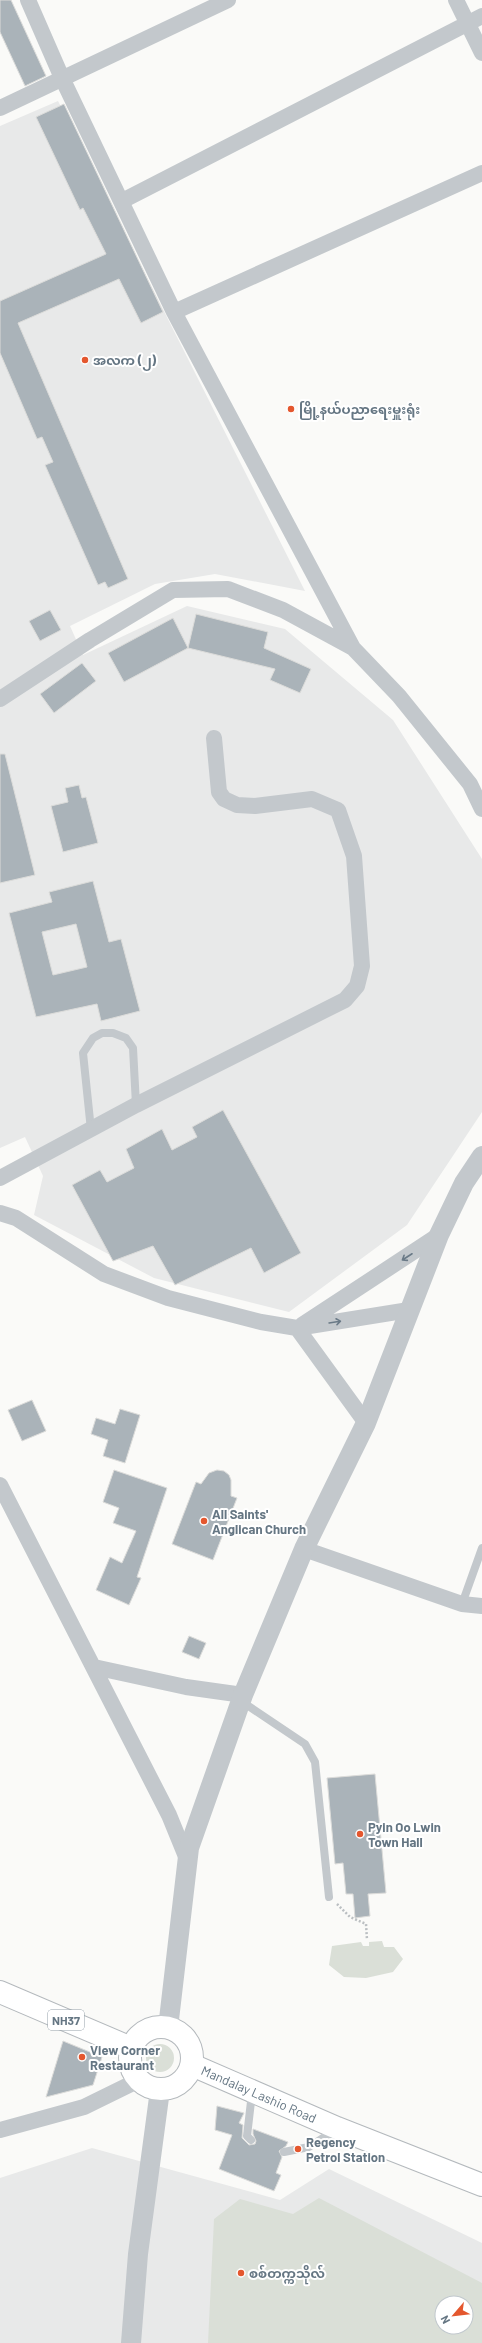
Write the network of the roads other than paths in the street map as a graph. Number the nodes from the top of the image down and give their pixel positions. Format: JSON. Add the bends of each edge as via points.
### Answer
{"nodes":[{"id":1,"x":28,"y":0,"type":"edge"},
{"id":2,"x":228,"y":0,"type":"edge"},
{"id":3,"x":456,"y":0,"type":"edge"},
{"id":4,"x":482,"y":16,"type":"edge"},
{"id":5,"x":467,"y":23,"type":"junction"},
{"id":6,"x":482,"y":53,"type":"edge"},
{"id":7,"x":62,"y":78,"type":"junction"},
{"id":8,"x":0,"y":108,"type":"edge"},
{"id":9,"x":482,"y":173,"type":"edge"},
{"id":10,"x":122,"y":201,"type":"junction"},
{"id":11,"x":174,"y":312,"type":"junction"},
{"id":12,"x":353,"y":648,"type":"junction"},
{"id":13,"x":0,"y":699,"type":"edge"},
{"id":14,"x":214,"y":738,"type":"dead end"},
{"id":15,"x":482,"y":809,"type":"edge"},
{"id":16,"x":136,"y":1105,"type":"junction"},
{"id":17,"x":91,"y":1130,"type":"junction"},
{"id":18,"x":482,"y":1156,"type":"edge"},
{"id":19,"x":0,"y":1178,"type":"edge"},
{"id":20,"x":0,"y":1213,"type":"edge"},
{"id":21,"x":440,"y":1235,"type":"junction"},
{"id":22,"x":409,"y":1310,"type":"junction"},
{"id":23,"x":297,"y":1328,"type":"junction"},
{"id":24,"x":366,"y":1423,"type":"junction"},
{"id":25,"x":0,"y":1485,"type":"edge"},
{"id":26,"x":482,"y":1548,"type":"edge"},
{"id":27,"x":304,"y":1549,"type":"junction"},
{"id":28,"x":462,"y":1604,"type":"junction"},
{"id":29,"x":482,"y":1606,"type":"edge"},
{"id":30,"x":94,"y":1667,"type":"junction"},
{"id":31,"x":242,"y":1698,"type":"junction"},
{"id":32,"x":187,"y":1859,"type":"junction"},
{"id":33,"x":329,"y":1897,"type":"road end"},
{"id":34,"x":0,"y":1992,"type":"edge"},
{"id":35,"x":168,"y":2028,"type":"junction"},
{"id":36,"x":132,"y":2048,"type":"junction"},
{"id":37,"x":192,"y":2065,"type":"junction"},
{"id":38,"x":139,"y":2080,"type":"junction"},
{"id":39,"x":160,"y":2090,"type":"junction"},
{"id":40,"x":252,"y":2091,"type":"junction"},
{"id":41,"x":337,"y":2128,"type":"junction"},
{"id":42,"x":0,"y":2130,"type":"edge"},
{"id":43,"x":251,"y":2140,"type":"dead end"},
{"id":44,"x":284,"y":2152,"type":"dead end"},
{"id":45,"x":482,"y":2185,"type":"edge"},
{"id":46,"x":131,"y":2343,"type":"edge"}],
"edges":[{"from":1,"to":7,"type":"street"},
{"from":2,"to":7,"type":"street"},
{"from":3,"to":5,"type":"street"},
{"from":4,"to":5,"type":"street"},
{"from":5,"to":6,"type":"street"},
{"from":5,"to":10,"type":"street"},
{"from":7,"to":8,"type":"street"},
{"from":7,"to":10,"type":"street"},
{"from":9,"to":11,"type":"street"},
{"from":10,"to":11,"type":"street"},
{"from":11,"to":12,"type":"street"},
{"from":12,"to":13,"type":"street","via":[[283,610],[228,589],[173,590],[84,643]]},
{"from":12,"to":15,"type":"street","via":[[399,696],[470,784]]},
{"from":14,"to":16,"type":"street","via":[[219,792],[224,799],[237,805],[255,806],[312,799],[338,810],[354,856],[362,966],[357,986],[345,1000]]},
{"from":16,"to":17,"type":"street"},
{"from":16,"to":17,"type":"lane","via":[[133,1048],[126,1038],[102,1033],[93,1038],[83,1053]]},
{"from":17,"to":19,"type":"street"},
{"from":18,"to":21,"type":"street","via":[[464,1183]]},
{"from":20,"to":23,"type":"street","via":[[16,1218],[104,1274],[168,1298],[261,1322]]},
{"from":21,"to":22,"type":"street"},
{"from":21,"to":23,"type":"street","one_way":true},
{"from":23,"to":22,"type":"street","one_way":true},
{"from":22,"to":24,"type":"street"},
{"from":23,"to":24,"type":"street"},
{"from":24,"to":27,"type":"street"},
{"from":25,"to":30,"type":"street"},
{"from":26,"to":28,"type":"lane"},
{"from":27,"to":28,"type":"street"},
{"from":27,"to":31,"type":"street"},
{"from":28,"to":29,"type":"street"},
{"from":30,"to":31,"type":"street"},
{"from":30,"to":32,"type":"street","via":[[169,1815]]},
{"from":31,"to":32,"type":"street"},
{"from":31,"to":33,"type":"lane","via":[[305,1744],[315,1762]]},
{"from":32,"to":35,"type":"street"},
{"from":34,"to":36,"type":"highway","number":"NH37"},
{"from":35,"to":36,"type":"highway","via":[[159,2027],[142,2033]]},
{"from":35,"to":37,"type":"highway","name":"Mandalay Lashio Road","via":[[177,2032],[187,2042],[192,2055]]},
{"from":36,"to":38,"type":"highway","via":[[130,2065]]},
{"from":37,"to":39,"type":"highway","name":"Mandalay Lashio Road","via":[[184,2080],[177,2086]]},
{"from":37,"to":40,"type":"highway","name":"Mandalay Lashio Road"},
{"from":38,"to":39,"type":"highway","via":[[145,2086]]},
{"from":38,"to":42,"type":"street","via":[[84,2106]]},
{"from":39,"to":46,"type":"street","via":[[138,2254]]},
{"from":40,"to":41,"type":"highway","name":"Mandalay Lashio Road"},
{"from":40,"to":43,"type":"lane","via":[[247,2136]]},
{"from":41,"to":44,"type":"lane","via":[[309,2147]]},
{"from":41,"to":45,"type":"highway","name":"Mandalay Lashio Road"}]}
